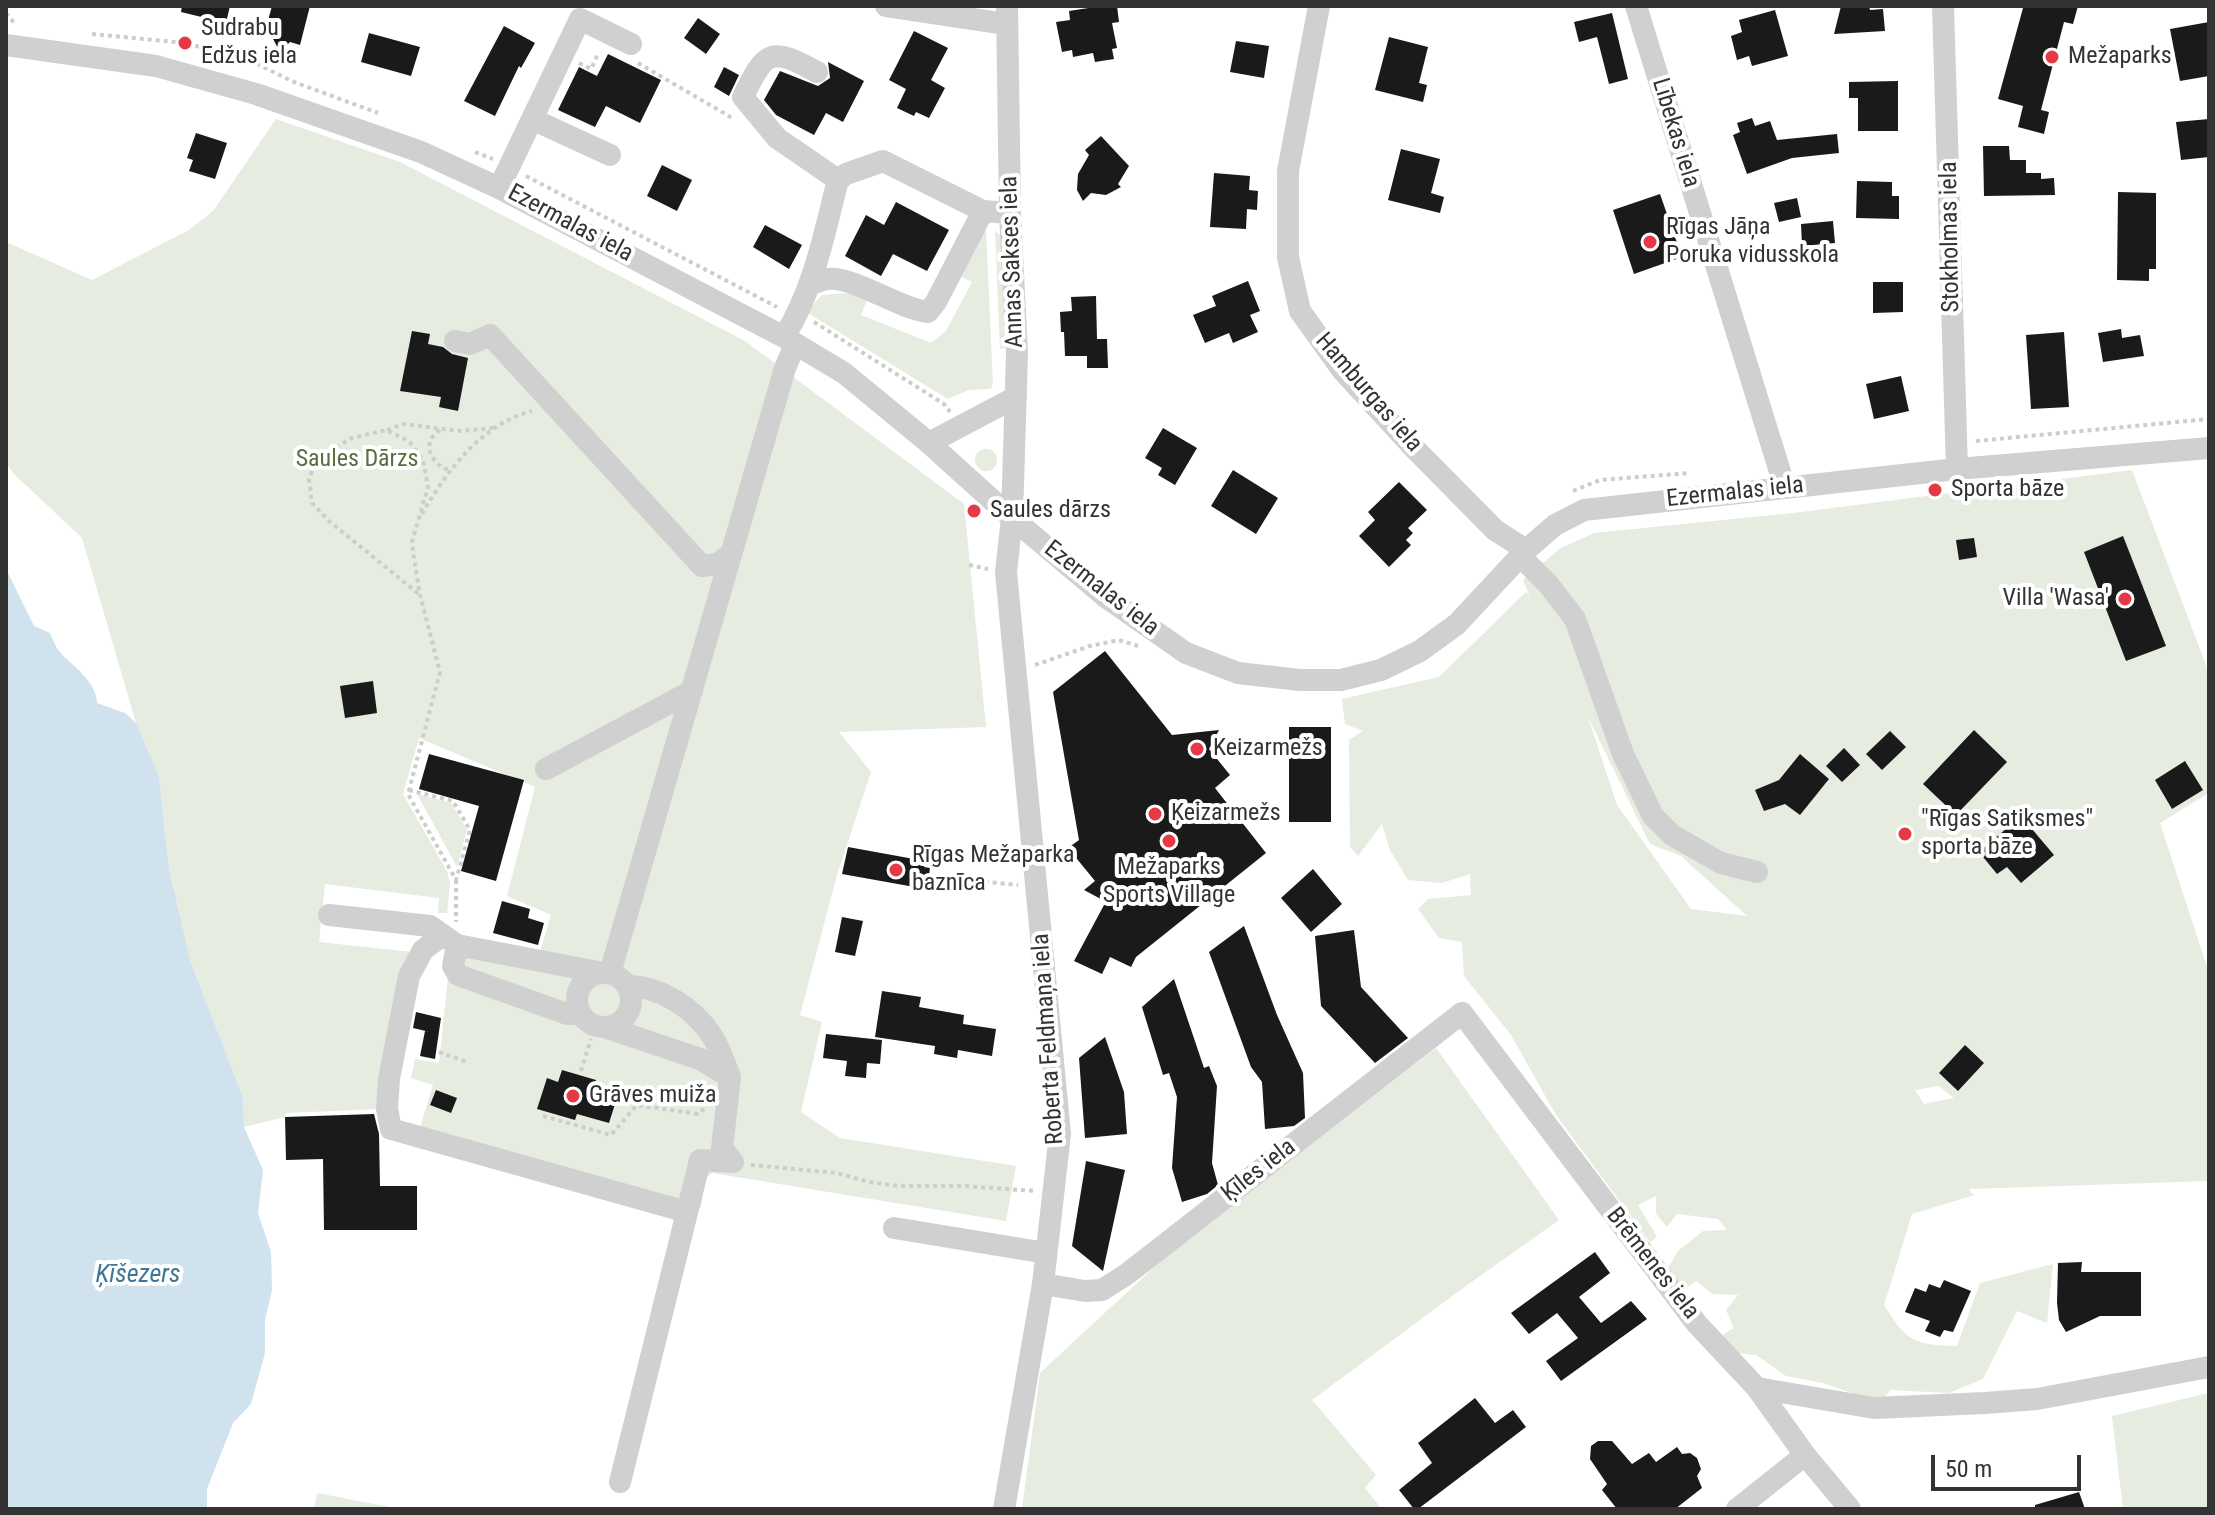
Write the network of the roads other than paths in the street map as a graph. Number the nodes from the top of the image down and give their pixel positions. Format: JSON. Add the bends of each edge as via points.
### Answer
{"nodes":[{"id":1,"x":886,"y":6,"type":"edge"},
{"id":2,"x":1319,"y":6,"type":"edge"},
{"id":3,"x":1636,"y":6,"type":"edge"},
{"id":4,"x":1943,"y":6,"type":"edge"},
{"id":5,"x":1006,"y":15,"type":"edge"},
{"id":6,"x":11,"y":35,"type":"edge"},
{"id":7,"x":630,"y":51,"type":"road end"},
{"id":8,"x":817,"y":72,"type":"dead end"},
{"id":9,"x":532,"y":119,"type":"junction"},
{"id":10,"x":610,"y":155,"type":"dead end"},
{"id":11,"x":838,"y":180,"type":"junction"},
{"id":12,"x":499,"y":188,"type":"junction"},
{"id":13,"x":983,"y":211,"type":"junction"},
{"id":14,"x":1010,"y":213,"type":"junction"},
{"id":15,"x":810,"y":285,"type":"junction"},
{"id":16,"x":455,"y":341,"type":"dead end"},
{"id":17,"x":790,"y":341,"type":"junction"},
{"id":18,"x":1016,"y":397,"type":"junction"},
{"id":19,"x":929,"y":443,"type":"junction"},
{"id":20,"x":2209,"y":448,"type":"edge"},
{"id":21,"x":1956,"y":458,"type":"junction"},
{"id":22,"x":1785,"y":488,"type":"junction"},
{"id":23,"x":1012,"y":518,"type":"junction"},
{"id":24,"x":732,"y":553,"type":"junction"},
{"id":25,"x":1524,"y":554,"type":"junction"},
{"id":26,"x":692,"y":691,"type":"junction"},
{"id":27,"x":546,"y":769,"type":"dead end"},
{"id":28,"x":1757,"y":872,"type":"dead end"},
{"id":29,"x":329,"y":915,"type":"dead end"},
{"id":30,"x":450,"y":940,"type":"junction"},
{"id":31,"x":613,"y":977,"type":"junction"},
{"id":32,"x":1462,"y":1013,"type":"joint"},
{"id":33,"x":580,"y":1014,"type":"junction"},
{"id":34,"x":598,"y":1034,"type":"junction"},
{"id":35,"x":730,"y":1082,"type":"junction"},
{"id":36,"x":687,"y":1212,"type":"junction"},
{"id":37,"x":894,"y":1228,"type":"dead end"},
{"id":38,"x":1046,"y":1253,"type":"junction"},
{"id":39,"x":1043,"y":1284,"type":"junction"},
{"id":40,"x":2209,"y":1367,"type":"edge"},
{"id":41,"x":1757,"y":1388,"type":"junction"},
{"id":42,"x":1805,"y":1455,"type":"junction"},
{"id":43,"x":620,"y":1482,"type":"dead end"},
{"id":44,"x":1004,"y":1509,"type":"edge"},
{"id":45,"x":1737,"y":1509,"type":"edge"},
{"id":46,"x":1850,"y":1509,"type":"edge"}],
"edges":[{"from":1,"to":5,"type":"street"},
{"from":2,"to":25,"type":"street","name":"Hamburgas iela","via":[[1288,171],[1288,257],[1300,311],[1343,371]]},
{"from":3,"to":22,"type":"street","name":"Lībekas iela"},
{"from":4,"to":21,"type":"street","name":"Stokholmas iela"},
{"from":5,"to":14,"type":"street","name":"Annas Sakses iela"},
{"from":6,"to":12,"type":"street","name":"Ezermalas iela","via":[[256,94],[421,152]]},
{"from":7,"to":9,"type":"street","via":[[580,19]]},
{"from":8,"to":11,"type":"street","via":[[786,56],[773,56],[758,66],[743,97],[777,138]]},
{"from":9,"to":10,"type":"street"},
{"from":9,"to":12,"type":"street"},
{"from":11,"to":13,"type":"street","via":[[883,161]]},
{"from":11,"to":15,"type":"street"},
{"from":12,"to":17,"type":"street","name":"Ezermalas iela"},
{"from":13,"to":14,"type":"street"},
{"from":13,"to":15,"type":"street","via":[[928,312],[831,278]]},
{"from":14,"to":18,"type":"street","name":"Annas Sakses iela"},
{"from":15,"to":17,"type":"street"},
{"from":16,"to":24,"type":"street","via":[[470,344],[490,335],[702,566],[717,564]]},
{"from":17,"to":19,"type":"street","name":"Ezermalas iela","via":[[844,373]]},
{"from":17,"to":24,"type":"street"},
{"from":18,"to":19,"type":"street"},
{"from":18,"to":23,"type":"street","name":"Annas Sakses iela"},
{"from":19,"to":23,"type":"street","name":"Ezermalas iela"},
{"from":20,"to":21,"type":"street","name":"Ezermalas iela"},
{"from":21,"to":22,"type":"street","name":"Ezermalas iela"},
{"from":22,"to":25,"type":"street","name":"Ezermalas iela","via":[[1584,510],[1555,525]]},
{"from":23,"to":25,"type":"street","name":"Ezermalas iela","via":[[1107,598],[1186,653],[1238,673],[1300,680],[1341,680],[1381,670],[1420,651],[1457,624]]},
{"from":23,"to":38,"type":"street","name":"Roberta Feldmaņa iela","via":[[1006,572],[1060,1134]]},
{"from":24,"to":26,"type":"street"},
{"from":25,"to":28,"type":"street","name":"Hamburgas iela","via":[[1575,619],[1623,754],[1653,816],[1672,835],[1721,863]]},
{"from":26,"to":27,"type":"street"},
{"from":26,"to":31,"type":"street"},
{"from":29,"to":30,"type":"street","via":[[430,926]]},
{"from":30,"to":31,"type":"street"},
{"from":30,"to":33,"type":"street","via":[[458,975]]},
{"from":30,"to":36,"type":"street","via":[[423,950],[409,976],[389,1079],[391,1129]]},
{"from":31,"to":33,"type":"street","via":[[590,977],[580,987]]},
{"from":31,"to":34,"type":"street","via":[[631,999],[628,1013]]},
{"from":31,"to":35,"type":"street","via":[[681,1003],[712,1036]]},
{"from":32,"to":39,"type":"street","name":"Ķīles iela","via":[[1127,1274],[1102,1290]]},
{"from":32,"to":41,"type":"street","name":"Brēmenes iela","via":[[1697,1324]]},
{"from":33,"to":34,"type":"street"},
{"from":34,"to":35,"type":"street","via":[[700,1059]]},
{"from":35,"to":36,"type":"street","via":[[722,1148],[733,1162],[700,1160]]},
{"from":36,"to":43,"type":"street"},
{"from":37,"to":38,"type":"street"},
{"from":38,"to":39,"type":"street","name":"Roberta Feldmaņa iela"},
{"from":39,"to":44,"type":"street","name":"Roberta Feldmaņa iela"},
{"from":40,"to":41,"type":"street","via":[[2037,1399],[1985,1403],[1874,1408]]},
{"from":41,"to":42,"type":"street","name":"Brēmenes iela"},
{"from":42,"to":45,"type":"street"},
{"from":42,"to":46,"type":"street","name":"Brēmenes iela"}]}
